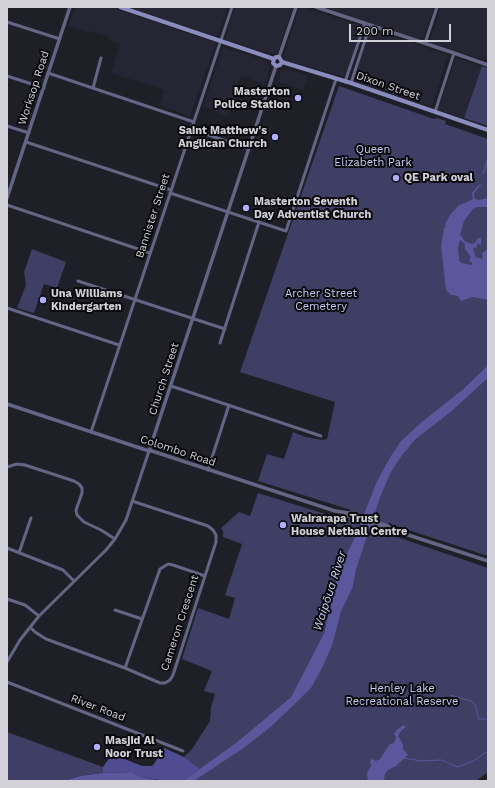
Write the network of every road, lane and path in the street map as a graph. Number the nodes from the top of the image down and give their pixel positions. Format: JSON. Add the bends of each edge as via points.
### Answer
{"nodes":[{"id":1,"x":70,"y":7,"type":"edge"},
{"id":2,"x":120,"y":7,"type":"edge"},
{"id":3,"x":232,"y":7,"type":"edge"},
{"id":4,"x":296,"y":7,"type":"edge"},
{"id":5,"x":316,"y":7,"type":"edge"},
{"id":6,"x":437,"y":7,"type":"edge"},
{"id":7,"x":7,"y":22,"type":"edge"},
{"id":8,"x":365,"y":23,"type":"junction"},
{"id":9,"x":370,"y":25,"type":"junction"},
{"id":10,"x":60,"y":39,"type":"junction"},
{"id":11,"x":220,"y":42,"type":"junction"},
{"id":12,"x":425,"y":43,"type":"junction"},
{"id":13,"x":454,"y":53,"type":"junction"},
{"id":14,"x":280,"y":57,"type":"junction"},
{"id":15,"x":102,"y":58,"type":"dead end"},
{"id":16,"x":274,"y":59,"type":"junction"},
{"id":17,"x":282,"y":62,"type":"junction"},
{"id":18,"x":488,"y":65,"type":"edge"},
{"id":19,"x":276,"y":66,"type":"junction"},
{"id":20,"x":48,"y":73,"type":"junction"},
{"id":21,"x":7,"y":76,"type":"edge"},
{"id":22,"x":336,"y":79,"type":"junction"},
{"id":23,"x":345,"y":82,"type":"junction"},
{"id":24,"x":351,"y":83,"type":"junction"},
{"id":25,"x":44,"y":88,"type":"junction"},
{"id":26,"x":93,"y":88,"type":"junction"},
{"id":27,"x":435,"y":112,"type":"junction"},
{"id":28,"x":194,"y":122,"type":"junction"},
{"id":29,"x":7,"y":126,"type":"edge"},
{"id":30,"x":191,"y":129,"type":"junction"},
{"id":31,"x":488,"y":130,"type":"edge"},
{"id":32,"x":29,"y":133,"type":"junction"},
{"id":33,"x":26,"y":142,"type":"junction"},
{"id":34,"x":249,"y":148,"type":"junction"},
{"id":35,"x":170,"y":192,"type":"junction"},
{"id":36,"x":7,"y":198,"type":"edge"},
{"id":37,"x":7,"y":205,"type":"edge"},
{"id":38,"x":228,"y":212,"type":"junction"},
{"id":39,"x":259,"y":222,"type":"junction"},
{"id":40,"x":150,"y":253,"type":"junction"},
{"id":41,"x":78,"y":281,"type":"dead end"},
{"id":42,"x":134,"y":299,"type":"junction"},
{"id":43,"x":7,"y":308,"type":"edge"},
{"id":44,"x":193,"y":319,"type":"junction"},
{"id":45,"x":225,"y":329,"type":"junction"},
{"id":46,"x":220,"y":343,"type":"dead end"},
{"id":47,"x":119,"y":345,"type":"junction"},
{"id":48,"x":171,"y":386,"type":"junction"},
{"id":49,"x":7,"y":404,"type":"edge"},
{"id":50,"x":229,"y":405,"type":"junction"},
{"id":51,"x":91,"y":432,"type":"junction"},
{"id":52,"x":322,"y":436,"type":"dead end"},
{"id":53,"x":149,"y":451,"type":"junction"},
{"id":54,"x":7,"y":467,"type":"edge"},
{"id":55,"x":208,"y":470,"type":"junction"},
{"id":56,"x":132,"y":501,"type":"junction"},
{"id":57,"x":31,"y":518,"type":"dead end"},
{"id":58,"x":115,"y":539,"type":"junction"},
{"id":59,"x":7,"y":548,"type":"edge"},
{"id":60,"x":19,"y":553,"type":"junction"},
{"id":61,"x":488,"y":562,"type":"edge"},
{"id":62,"x":205,"y":576,"type":"junction"},
{"id":63,"x":74,"y":581,"type":"junction"},
{"id":64,"x":7,"y":599,"type":"edge"},
{"id":65,"x":115,"y":610,"type":"dead end"},
{"id":66,"x":39,"y":616,"type":"junction"},
{"id":67,"x":142,"y":619,"type":"junction"},
{"id":68,"x":30,"y":627,"type":"junction"},
{"id":69,"x":7,"y":662,"type":"edge"},
{"id":70,"x":125,"y":668,"type":"junction"},
{"id":71,"x":7,"y":682,"type":"edge"},
{"id":72,"x":183,"y":751,"type":"dead end"}],
"edges":[{"from":1,"to":10,"type":"street","name":"Worksop Road"},
{"from":2,"to":11,"type":"main road"},
{"from":3,"to":11,"type":"street","name":"Bannister Street"},
{"from":4,"to":14,"type":"street"},
{"from":5,"to":8,"type":"street"},
{"from":6,"to":12,"type":"street"},
{"from":7,"to":10,"type":"street"},
{"from":8,"to":9,"type":"street"},
{"from":8,"to":23,"type":"street"},
{"from":9,"to":12,"type":"street"},
{"from":9,"to":24,"type":"street"},
{"from":10,"to":20,"type":"street","name":"Worksop Road"},
{"from":11,"to":16,"type":"main road"},
{"from":11,"to":28,"type":"street","name":"Bannister Street"},
{"from":12,"to":13,"type":"street"},
{"from":13,"to":18,"type":"street"},
{"from":13,"to":27,"type":"street"},
{"from":14,"to":16,"type":"main road"},
{"from":14,"to":17,"type":"main road"},
{"from":15,"to":26,"type":"street"},
{"from":16,"to":19,"type":"main road","via":[[273,63]]},
{"from":17,"to":19,"type":"main road"},
{"from":17,"to":22,"type":"main road","name":"Dixon Street"},
{"from":19,"to":34,"type":"street","name":"Church Street"},
{"from":20,"to":25,"type":"street","name":"Worksop Road"},
{"from":20,"to":26,"type":"street"},
{"from":21,"to":25,"type":"street"},
{"from":22,"to":23,"type":"main road","name":"Dixon Street"},
{"from":22,"to":39,"type":"street","via":[[286,231]]},
{"from":23,"to":24,"type":"main road","name":"Dixon Street"},
{"from":24,"to":27,"type":"main road","name":"Dixon Street"},
{"from":25,"to":32,"type":"street","name":"Worksop Road"},
{"from":26,"to":28,"type":"street"},
{"from":27,"to":31,"type":"main road","name":"Dixon Street"},
{"from":28,"to":30,"type":"street","name":"Bannister Street"},
{"from":29,"to":32,"type":"street"},
{"from":30,"to":34,"type":"street"},
{"from":30,"to":35,"type":"street","name":"Bannister Street"},
{"from":32,"to":33,"type":"street","name":"Worksop Road"},
{"from":33,"to":35,"type":"street"},
{"from":33,"to":36,"type":"street","name":"Worksop Road"},
{"from":34,"to":38,"type":"street","name":"Church Street"},
{"from":35,"to":38,"type":"street"},
{"from":35,"to":40,"type":"street","name":"Bannister Street"},
{"from":37,"to":40,"type":"street"},
{"from":38,"to":39,"type":"street"},
{"from":38,"to":44,"type":"street","name":"Church Street"},
{"from":39,"to":45,"type":"street"},
{"from":40,"to":42,"type":"street","name":"Bannister Street"},
{"from":41,"to":42,"type":"street"},
{"from":42,"to":44,"type":"street"},
{"from":42,"to":47,"type":"street","name":"Bannister Street"},
{"from":43,"to":47,"type":"street"},
{"from":44,"to":45,"type":"street"},
{"from":44,"to":48,"type":"street","name":"Church Street"},
{"from":45,"to":46,"type":"street"},
{"from":47,"to":51,"type":"street","name":"Bannister Street"},
{"from":48,"to":50,"type":"street"},
{"from":48,"to":53,"type":"street","name":"Church Street"},
{"from":49,"to":51,"type":"street","name":"Colombo Road"},
{"from":50,"to":52,"type":"street"},
{"from":50,"to":55,"type":"street"},
{"from":51,"to":53,"type":"street","name":"Colombo Road"},
{"from":53,"to":55,"type":"street","name":"Colombo Road"},
{"from":53,"to":56,"type":"street","name":"Church Street"},
{"from":54,"to":58,"type":"street","via":[[25,465],[79,484],[82,493],[76,510],[77,515],[84,522]]},
{"from":55,"to":61,"type":"street","name":"Colombo Road"},
{"from":56,"to":58,"type":"street","name":"Church Street","via":[[126,520]]},
{"from":56,"to":62,"type":"street","name":"Cameron Crescent","via":[[208,526],[213,530],[216,542]]},
{"from":57,"to":60,"type":"street"},
{"from":58,"to":63,"type":"street","name":"Church Street"},
{"from":59,"to":60,"type":"street"},
{"from":60,"to":63,"type":"street","via":[[63,570]]},
{"from":62,"to":67,"type":"street","via":[[168,564],[160,569]]},
{"from":62,"to":70,"type":"street","name":"Cameron Crescent","via":[[170,680],[160,683]]},
{"from":63,"to":66,"type":"street","name":"Church Street"},
{"from":64,"to":66,"type":"street","via":[[25,605]]},
{"from":65,"to":67,"type":"street"},
{"from":66,"to":68,"type":"street","name":"Church Street"},
{"from":67,"to":70,"type":"street"},
{"from":68,"to":69,"type":"street","name":"Church Street"},
{"from":68,"to":70,"type":"street","name":"Cameron Crescent","via":[[46,639]]},
{"from":71,"to":72,"type":"street","name":"River Road"}]}
